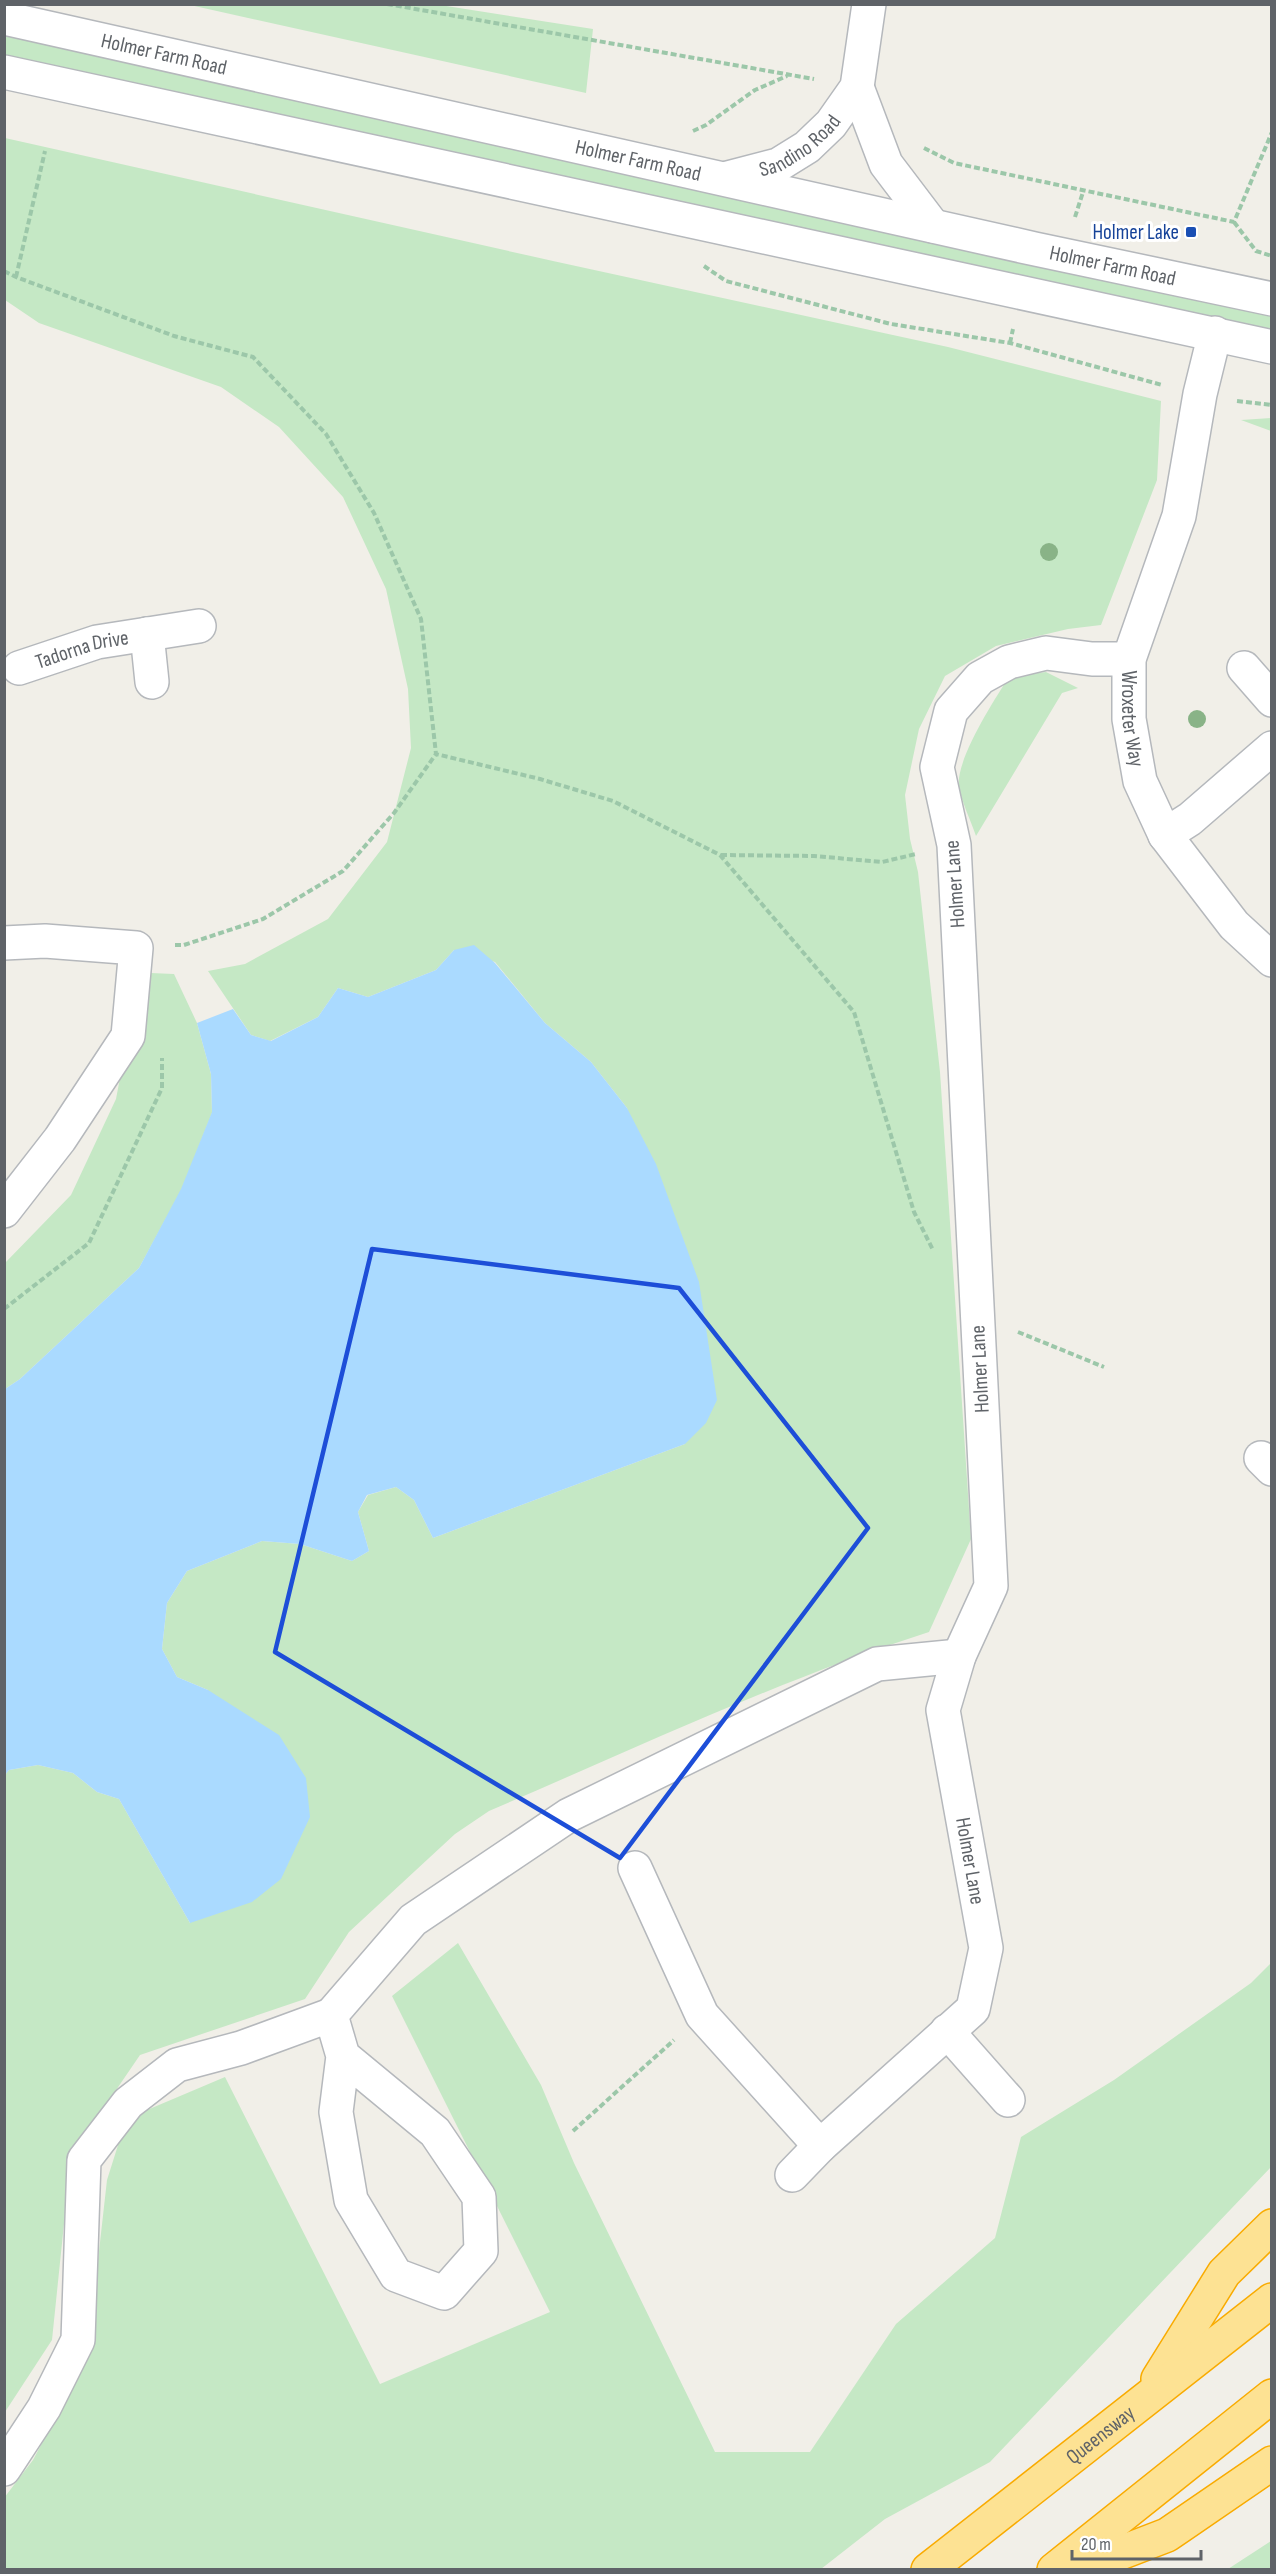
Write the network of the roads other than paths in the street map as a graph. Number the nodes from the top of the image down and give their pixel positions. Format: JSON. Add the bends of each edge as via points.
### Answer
{"nodes":[{"id":1,"x":869,"y":4,"type":"edge"},
{"id":2,"x":4,"y":18,"type":"edge"},
{"id":3,"x":4,"y":72,"type":"edge"},
{"id":4,"x":857,"y":87,"type":"junction"},
{"id":5,"x":724,"y":180,"type":"junction"},
{"id":6,"x":933,"y":226,"type":"junction"},
{"id":7,"x":1272,"y":299,"type":"edge"},
{"id":8,"x":1215,"y":333,"type":"junction"},
{"id":9,"x":1272,"y":347,"type":"edge"},
{"id":10,"x":199,"y":626,"type":"dead end"},
{"id":11,"x":147,"y":634,"type":"junction"},
{"id":12,"x":1129,"y":659,"type":"junction"},
{"id":13,"x":1245,"y":668,"type":"dead end"},
{"id":14,"x":9,"y":670,"type":"edge"},
{"id":15,"x":152,"y":682,"type":"dead end"},
{"id":16,"x":1272,"y":700,"type":"edge"},
{"id":17,"x":1272,"y":748,"type":"edge"},
{"id":18,"x":1165,"y":835,"type":"junction"},
{"id":19,"x":4,"y":944,"type":"edge"},
{"id":20,"x":1272,"y":960,"type":"edge"},
{"id":21,"x":4,"y":1211,"type":"edge"},
{"id":22,"x":959,"y":1656,"type":"junction"},
{"id":23,"x":635,"y":1868,"type":"dead end"},
{"id":24,"x":331,"y":2015,"type":"junction"},
{"id":25,"x":947,"y":2031,"type":"junction"},
{"id":26,"x":343,"y":2056,"type":"junction"},
{"id":27,"x":1008,"y":2100,"type":"dead end"},
{"id":28,"x":820,"y":2146,"type":"junction"},
{"id":29,"x":792,"y":2175,"type":"dead end"},
{"id":30,"x":1272,"y":2226,"type":"edge"},
{"id":31,"x":1272,"y":2300,"type":"edge"},
{"id":32,"x":1272,"y":2396,"type":"edge"},
{"id":33,"x":1145,"y":2399,"type":"junction"},
{"id":34,"x":1272,"y":2463,"type":"edge"},
{"id":35,"x":4,"y":2469,"type":"edge"},
{"id":36,"x":928,"y":2570,"type":"edge"},
{"id":37,"x":1054,"y":2570,"type":"edge"},
{"id":38,"x":1076,"y":2570,"type":"edge"}],
"edges":[{"from":1,"to":4,"type":"street","name":"Sandino Road"},
{"from":2,"to":5,"type":"street","name":"Holmer Farm Road"},
{"from":3,"to":8,"type":"street"},
{"from":4,"to":5,"type":"street","name":"Sandino Road","via":[[831,124],[807,147],[778,165]]},
{"from":4,"to":6,"type":"street","name":"Sandino Road","via":[[886,164]]},
{"from":5,"to":6,"type":"street","name":"Holmer Farm Road"},
{"from":6,"to":7,"type":"street","name":"Holmer Farm Road"},
{"from":8,"to":9,"type":"street"},
{"from":8,"to":12,"type":"street","name":"Wroxeter Way","via":[[1179,516]]},
{"from":10,"to":11,"type":"street","name":"Tadorna Drive"},
{"from":11,"to":14,"type":"street","name":"Tadorna Drive","via":[[97,642]]},
{"from":11,"to":15,"type":"street","name":"Tadorna Drive"},
{"from":12,"to":18,"type":"street","name":"Wroxeter Way","via":[[1129,719],[1140,781]]},
{"from":12,"to":22,"type":"street","name":"Holmer Lane","via":[[1046,653],[1009,662],[980,678],[951,711],[937,767],[954,844],[991,1586]]},
{"from":13,"to":16,"type":"street"},
{"from":17,"to":18,"type":"street","via":[[1190,819]]},
{"from":18,"to":20,"type":"street","name":"Wroxeter Way","via":[[1234,925]]},
{"from":19,"to":21,"type":"street","via":[[45,941],[136,948],[128,1036],[60,1139]]},
{"from":22,"to":24,"type":"street","via":[[877,1664],[569,1815],[413,1920]]},
{"from":22,"to":25,"type":"street","name":"Holmer Lane","via":[[943,1710],[986,1948],[973,2008]]},
{"from":23,"to":28,"type":"street","via":[[702,2015]]},
{"from":24,"to":26,"type":"street"},
{"from":24,"to":35,"type":"street","via":[[241,2048],[177,2065],[128,2103],[84,2160],[78,2340],[44,2408]]},
{"from":25,"to":27,"type":"street"},
{"from":25,"to":28,"type":"street","name":"Holmer Lane"},
{"from":26,"to":26,"type":"street","via":[[435,2132],[479,2197],[481,2251],[444,2293],[396,2275],[351,2200],[336,2112]]},
{"from":28,"to":29,"type":"street","name":"Holmer Lane"},
{"from":30,"to":33,"type":"highway","via":[[1224,2273]]},
{"from":31,"to":33,"type":"highway","name":"Queensway"},
{"from":32,"to":37,"type":"highway"},
{"from":33,"to":36,"type":"highway","name":"Queensway"},
{"from":34,"to":38,"type":"highway","via":[[1167,2535]]}]}
